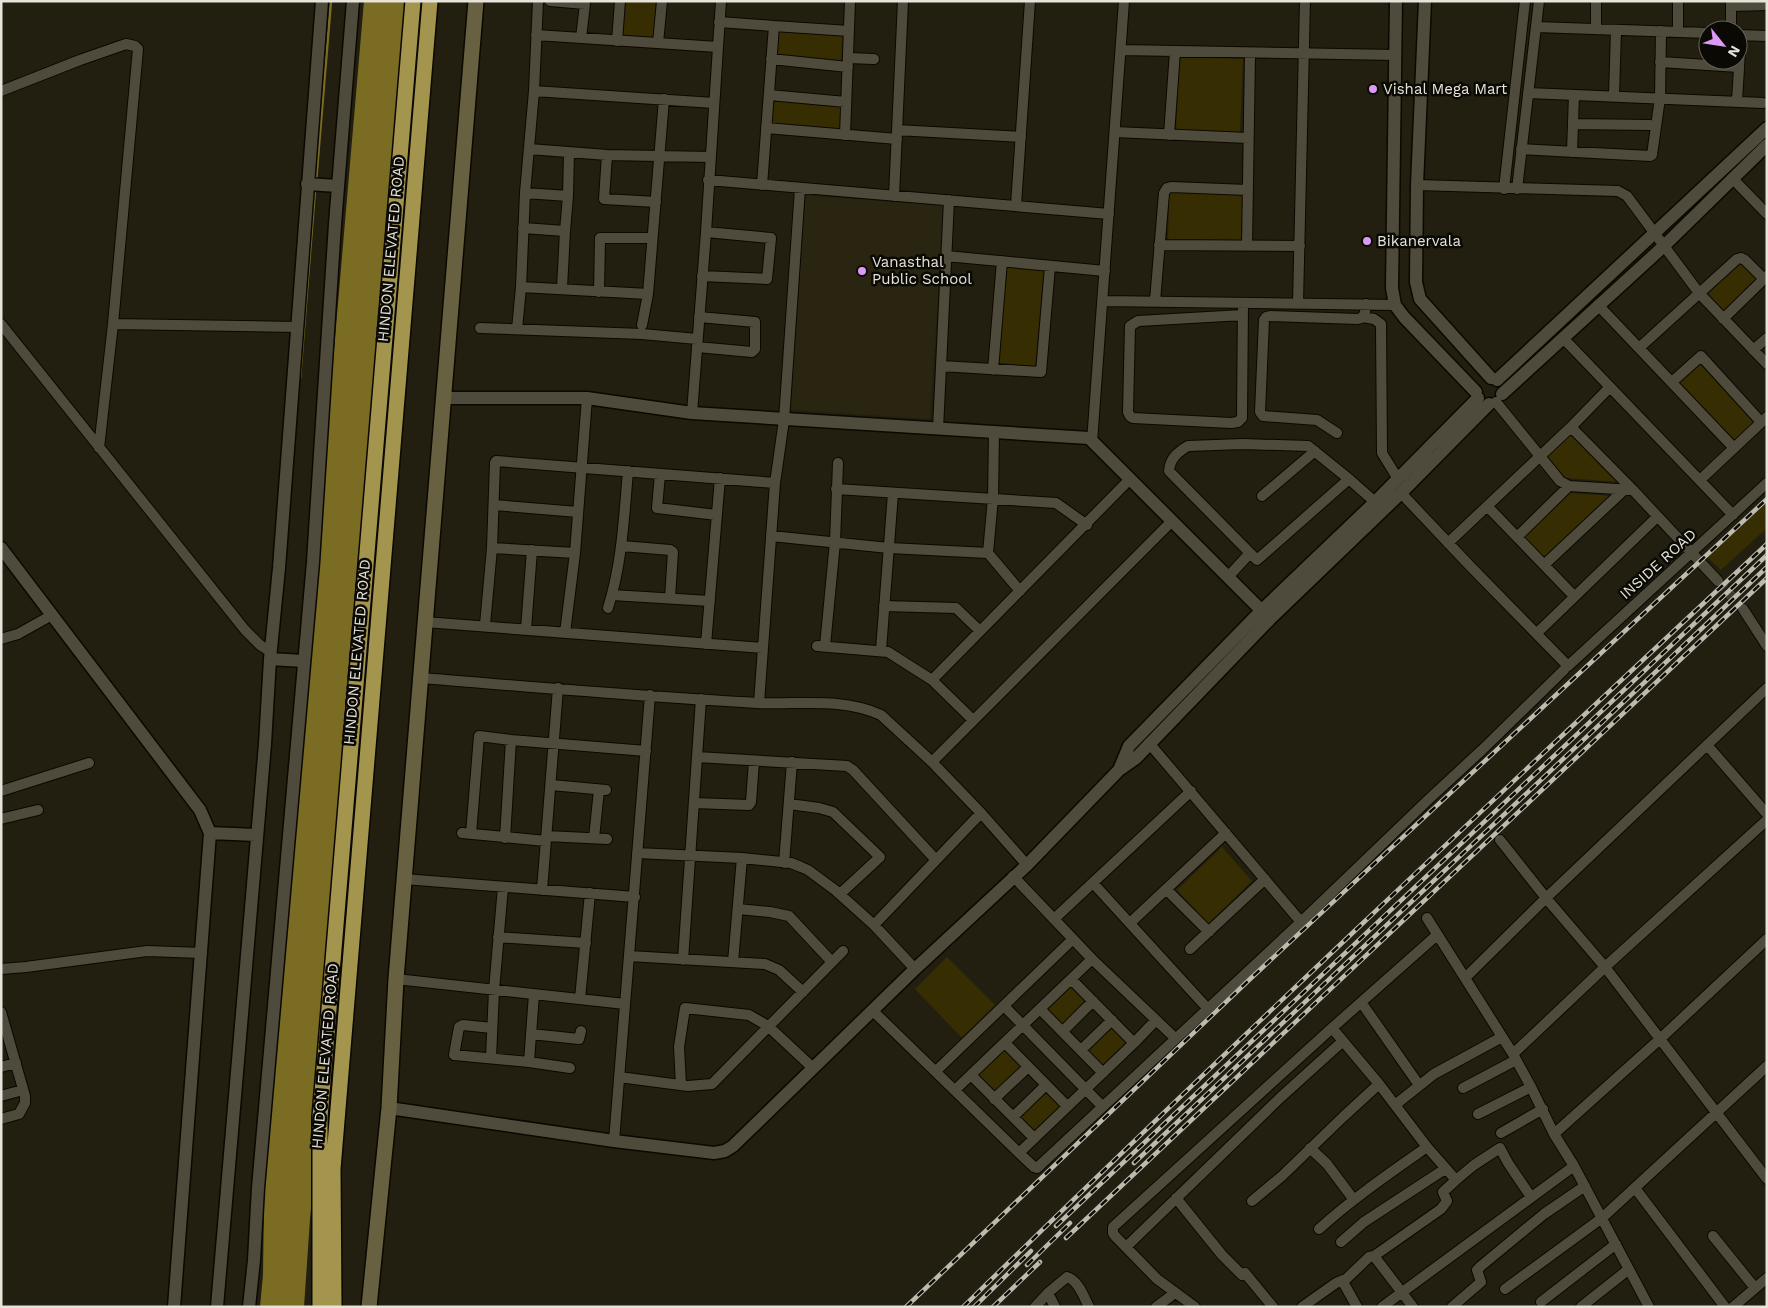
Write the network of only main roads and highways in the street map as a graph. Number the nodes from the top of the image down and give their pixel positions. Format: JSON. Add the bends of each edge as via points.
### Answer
{"nodes":[{"id":1,"x":413,"y":1,"type":"edge"},
{"id":2,"x":430,"y":1,"type":"edge"},
{"id":3,"x":476,"y":1,"type":"edge"},
{"id":4,"x":320,"y":1307,"type":"edge"},
{"id":5,"x":334,"y":1307,"type":"edge"},
{"id":6,"x":369,"y":1307,"type":"edge"}],
"edges":[{"from":1,"to":4,"type":"highway","name":"HINDON ELEVATED ROAD","via":[[320,1117]]},
{"from":2,"to":5,"type":"highway","name":"HINDON ELEVATED ROAD","via":[[333,1170]]},
{"from":3,"to":6,"type":"main road","via":[[396,979],[389,1108]]}]}
